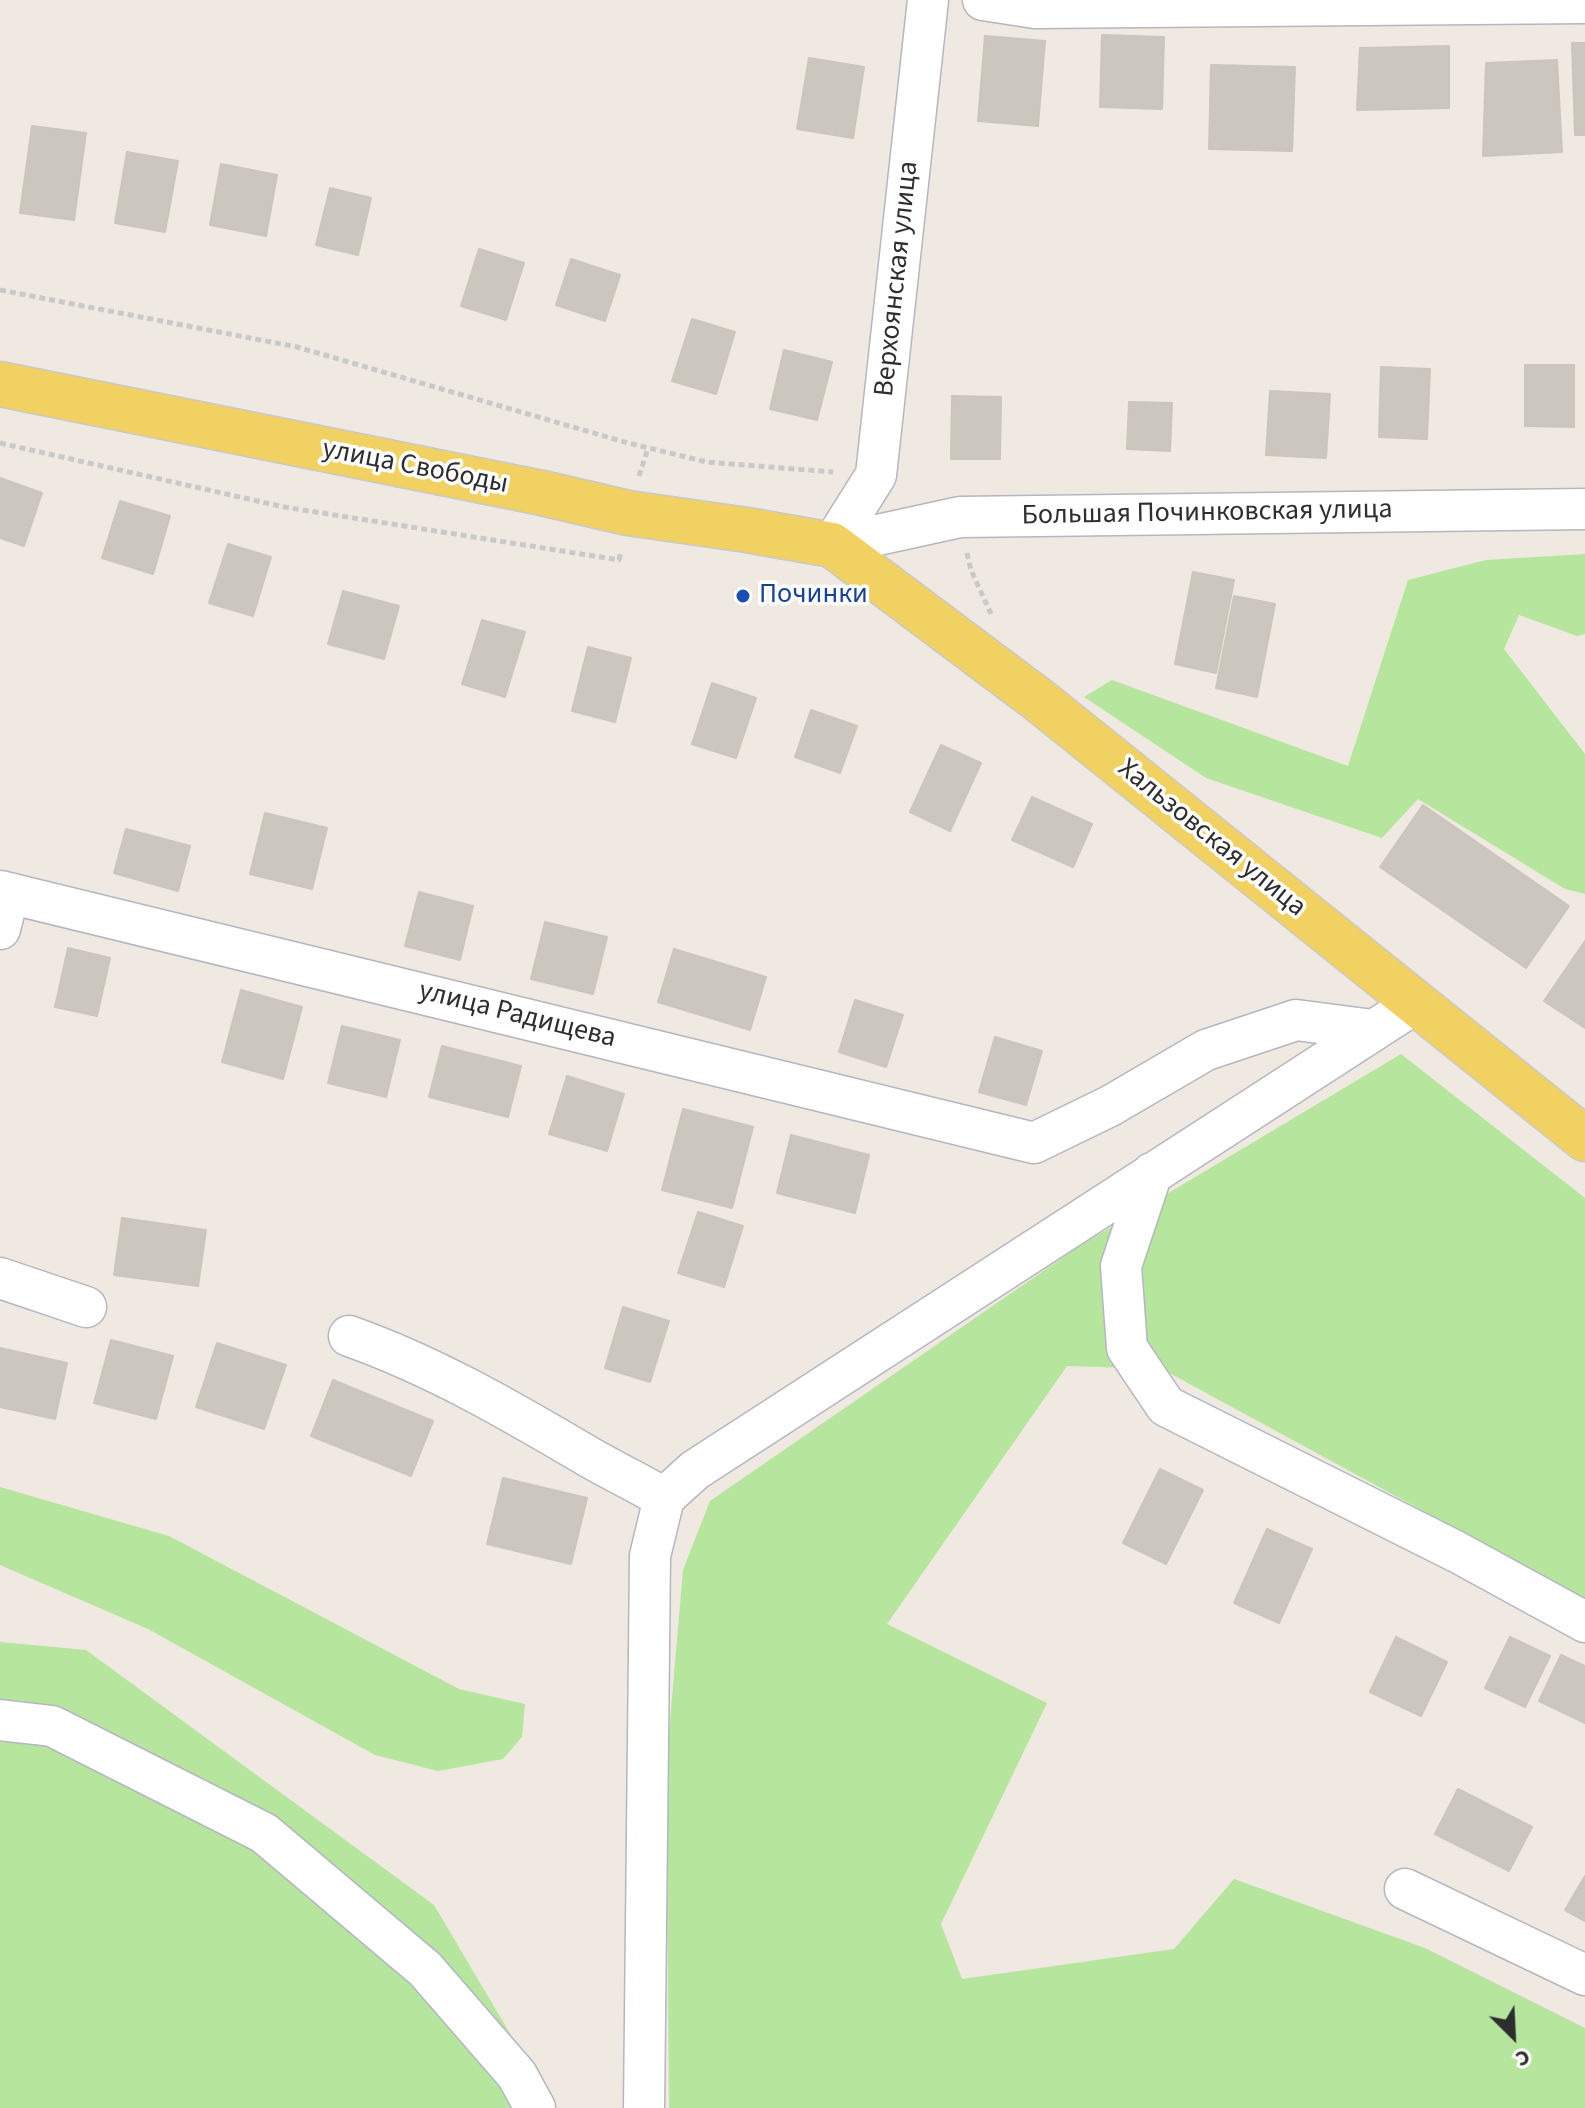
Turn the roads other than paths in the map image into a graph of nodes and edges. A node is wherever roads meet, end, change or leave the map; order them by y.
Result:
1 (928, 0) edge
2 (983, 0) edge
3 (1585, 3) edge
4 (0, 384) edge
5 (1585, 509) edge
6 (832, 545) junction
7 (3, 904) edge
8 (1416, 1003) junction
9 (1373, 1030) junction
10 (1585, 1139) edge
11 (1152, 1173) junction
12 (0, 1278) edge
13 (86, 1307) dead end
14 (349, 1336) dead end
15 (664, 1498) junction
16 (1585, 1622) edge
17 (0, 1720) edge
18 (1405, 1889) dead end
19 (1585, 1975) edge
20 (535, 2108) edge
21 (644, 2108) edge

1 - 6 street, Верхоянская улица
2 - 3 street
4 - 6 main road, улица Свободы
5 - 6 street, Большая Починковская улица
6 - 8 main road, Хальзовская улица
7 - 9 street, улица Радищева
8 - 9 street
8 - 10 main road, Хальзовская улица
9 - 11 street
11 - 15 street
11 - 16 street
12 - 13 street
14 - 15 street
15 - 21 street
17 - 20 street
18 - 19 street

